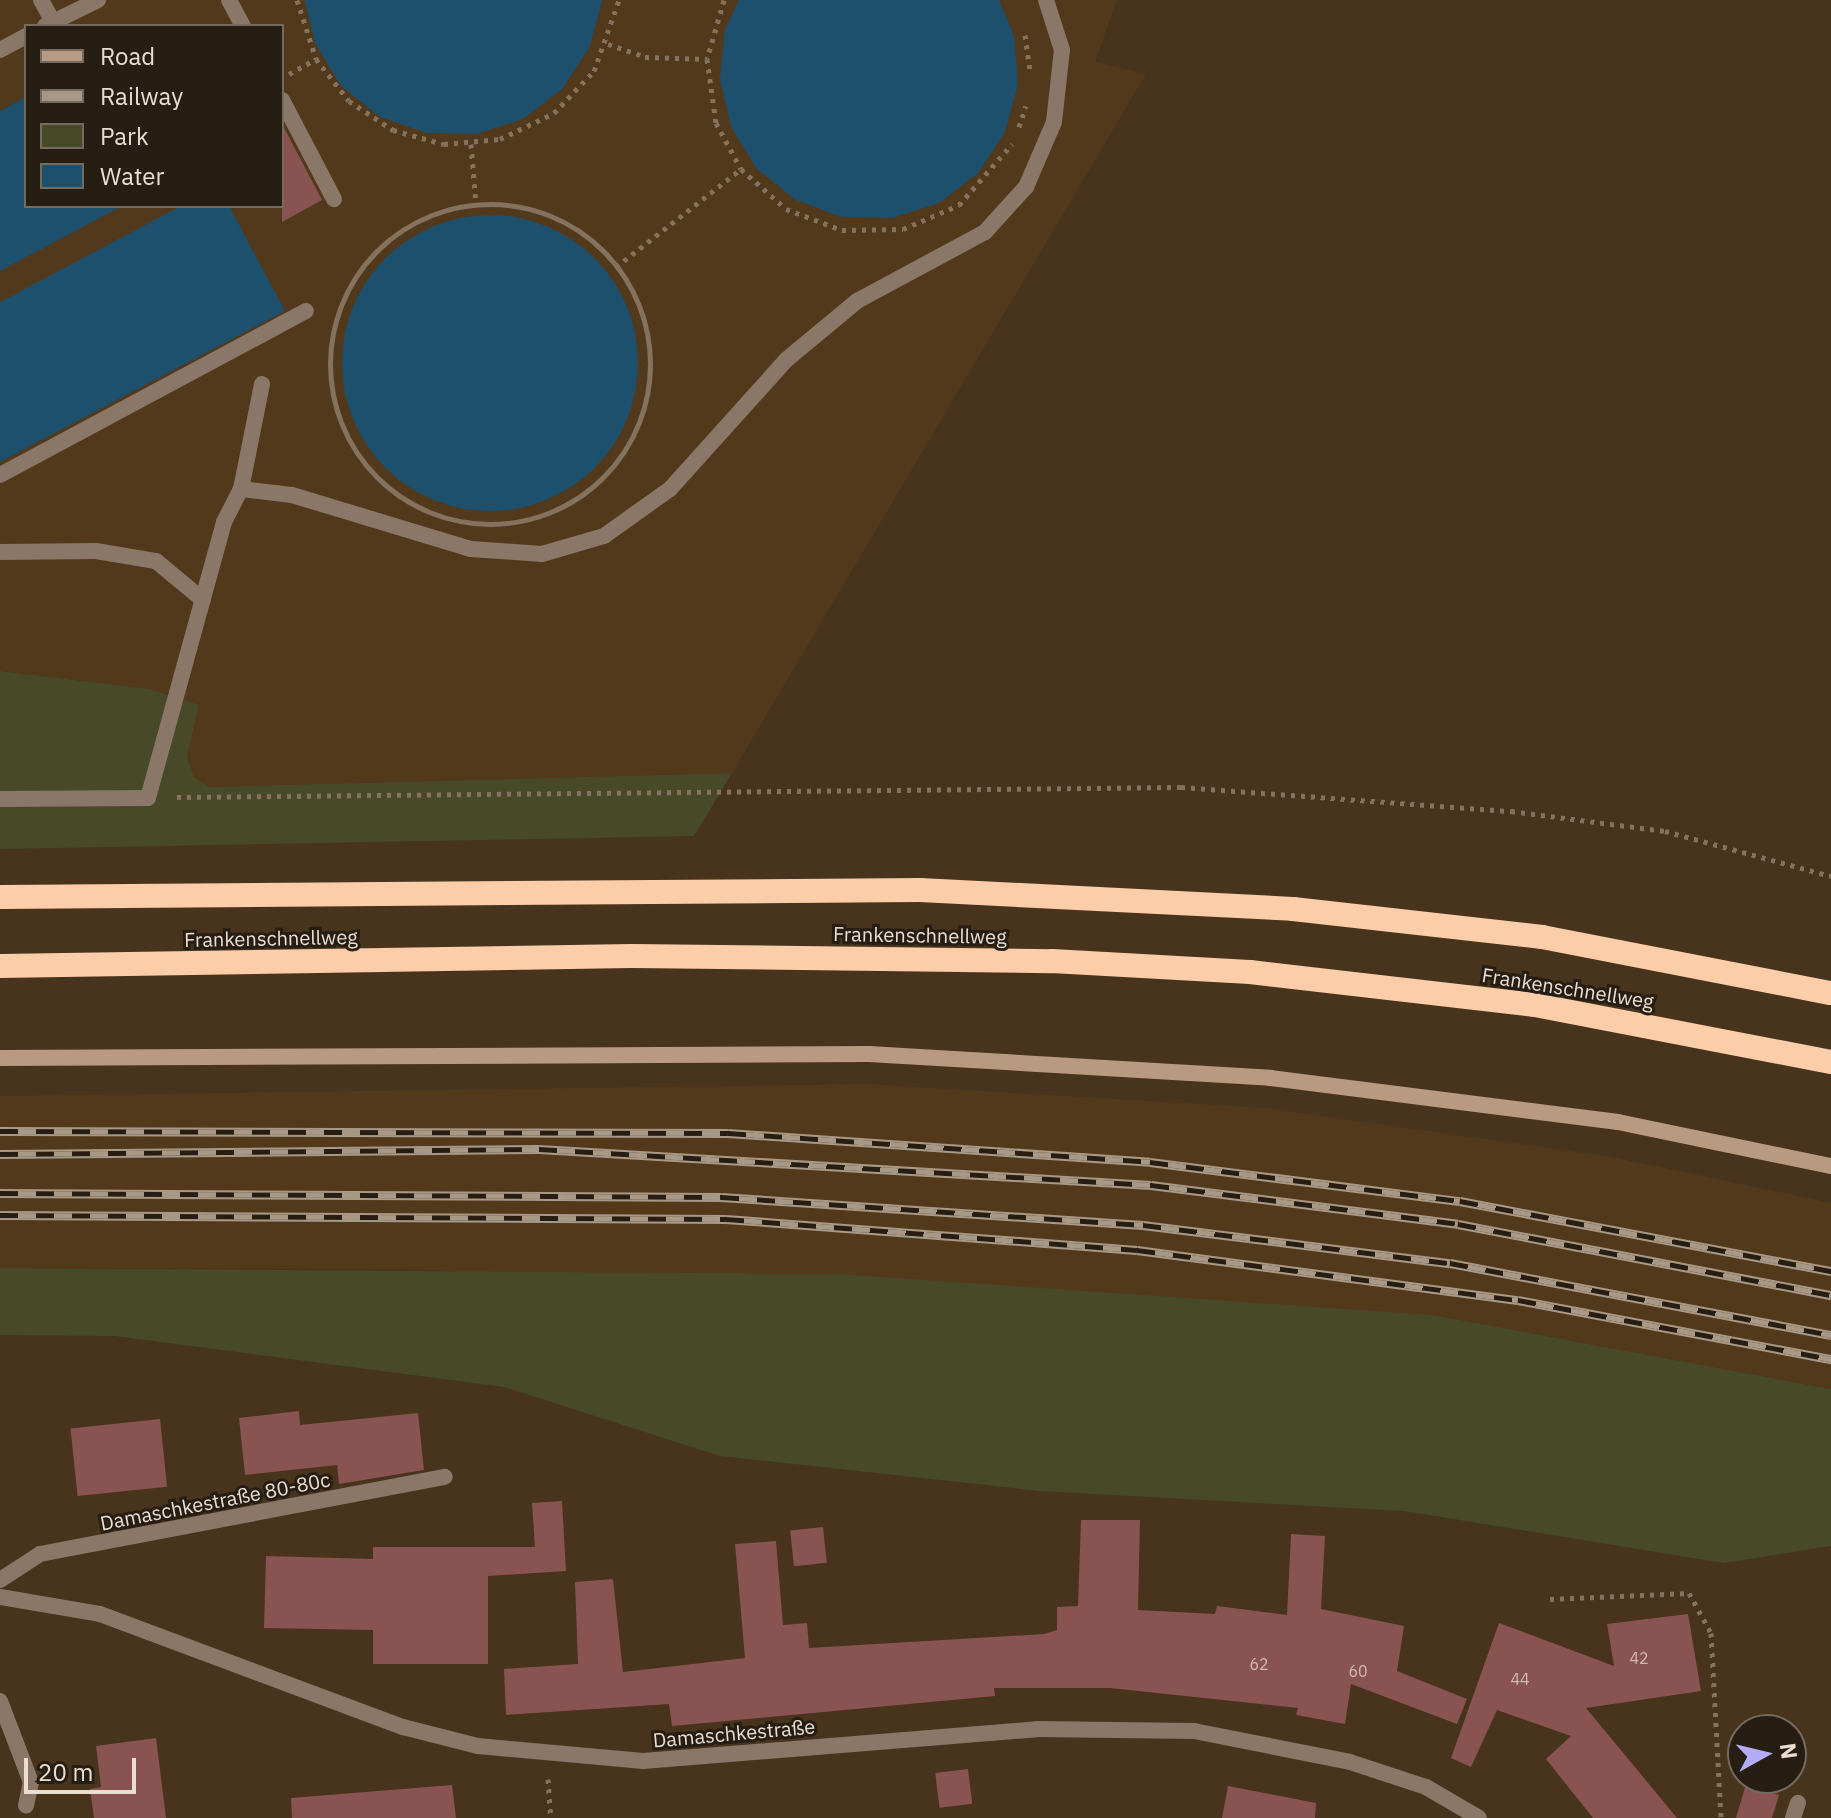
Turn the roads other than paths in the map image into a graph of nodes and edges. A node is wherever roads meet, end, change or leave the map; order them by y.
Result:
1 (41, 0) edge
2 (62, 0) edge
3 (98, 0) edge
4 (229, 0) edge
5 (1046, 0) edge
6 (49, 24) edge
7 (242, 24) edge
8 (24, 37) edge
9 (0, 50) edge
10 (284, 104) edge
11 (334, 199) dead end
12 (306, 311) dead end
13 (262, 384) dead end
14 (0, 475) edge
15 (241, 489) junction
16 (0, 552) edge
17 (203, 600) junction
18 (0, 799) edge
19 (0, 897) edge
20 (0, 966) edge
21 (1831, 993) edge
22 (0, 1058) edge
23 (1831, 1062) edge
24 (1831, 1166) edge
25 (445, 1477) dead end
26 (0, 1580) edge
27 (0, 1597) edge
28 (0, 1701) edge
29 (26, 1805) dead end
30 (1479, 1818) edge

1 - 6 street
2 - 6 street
3 - 6 street
4 - 7 street
5 - 15 street
8 - 9 street
10 - 11 street
12 - 14 street
13 - 15 street
15 - 17 street
16 - 17 street
17 - 18 street
19 - 21 highway
20 - 23 highway, Frankenschnellweg
22 - 24 main road
25 - 26 street, Damaschkestraße 80-80c
27 - 30 street, Damaschkestraße
28 - 29 street

